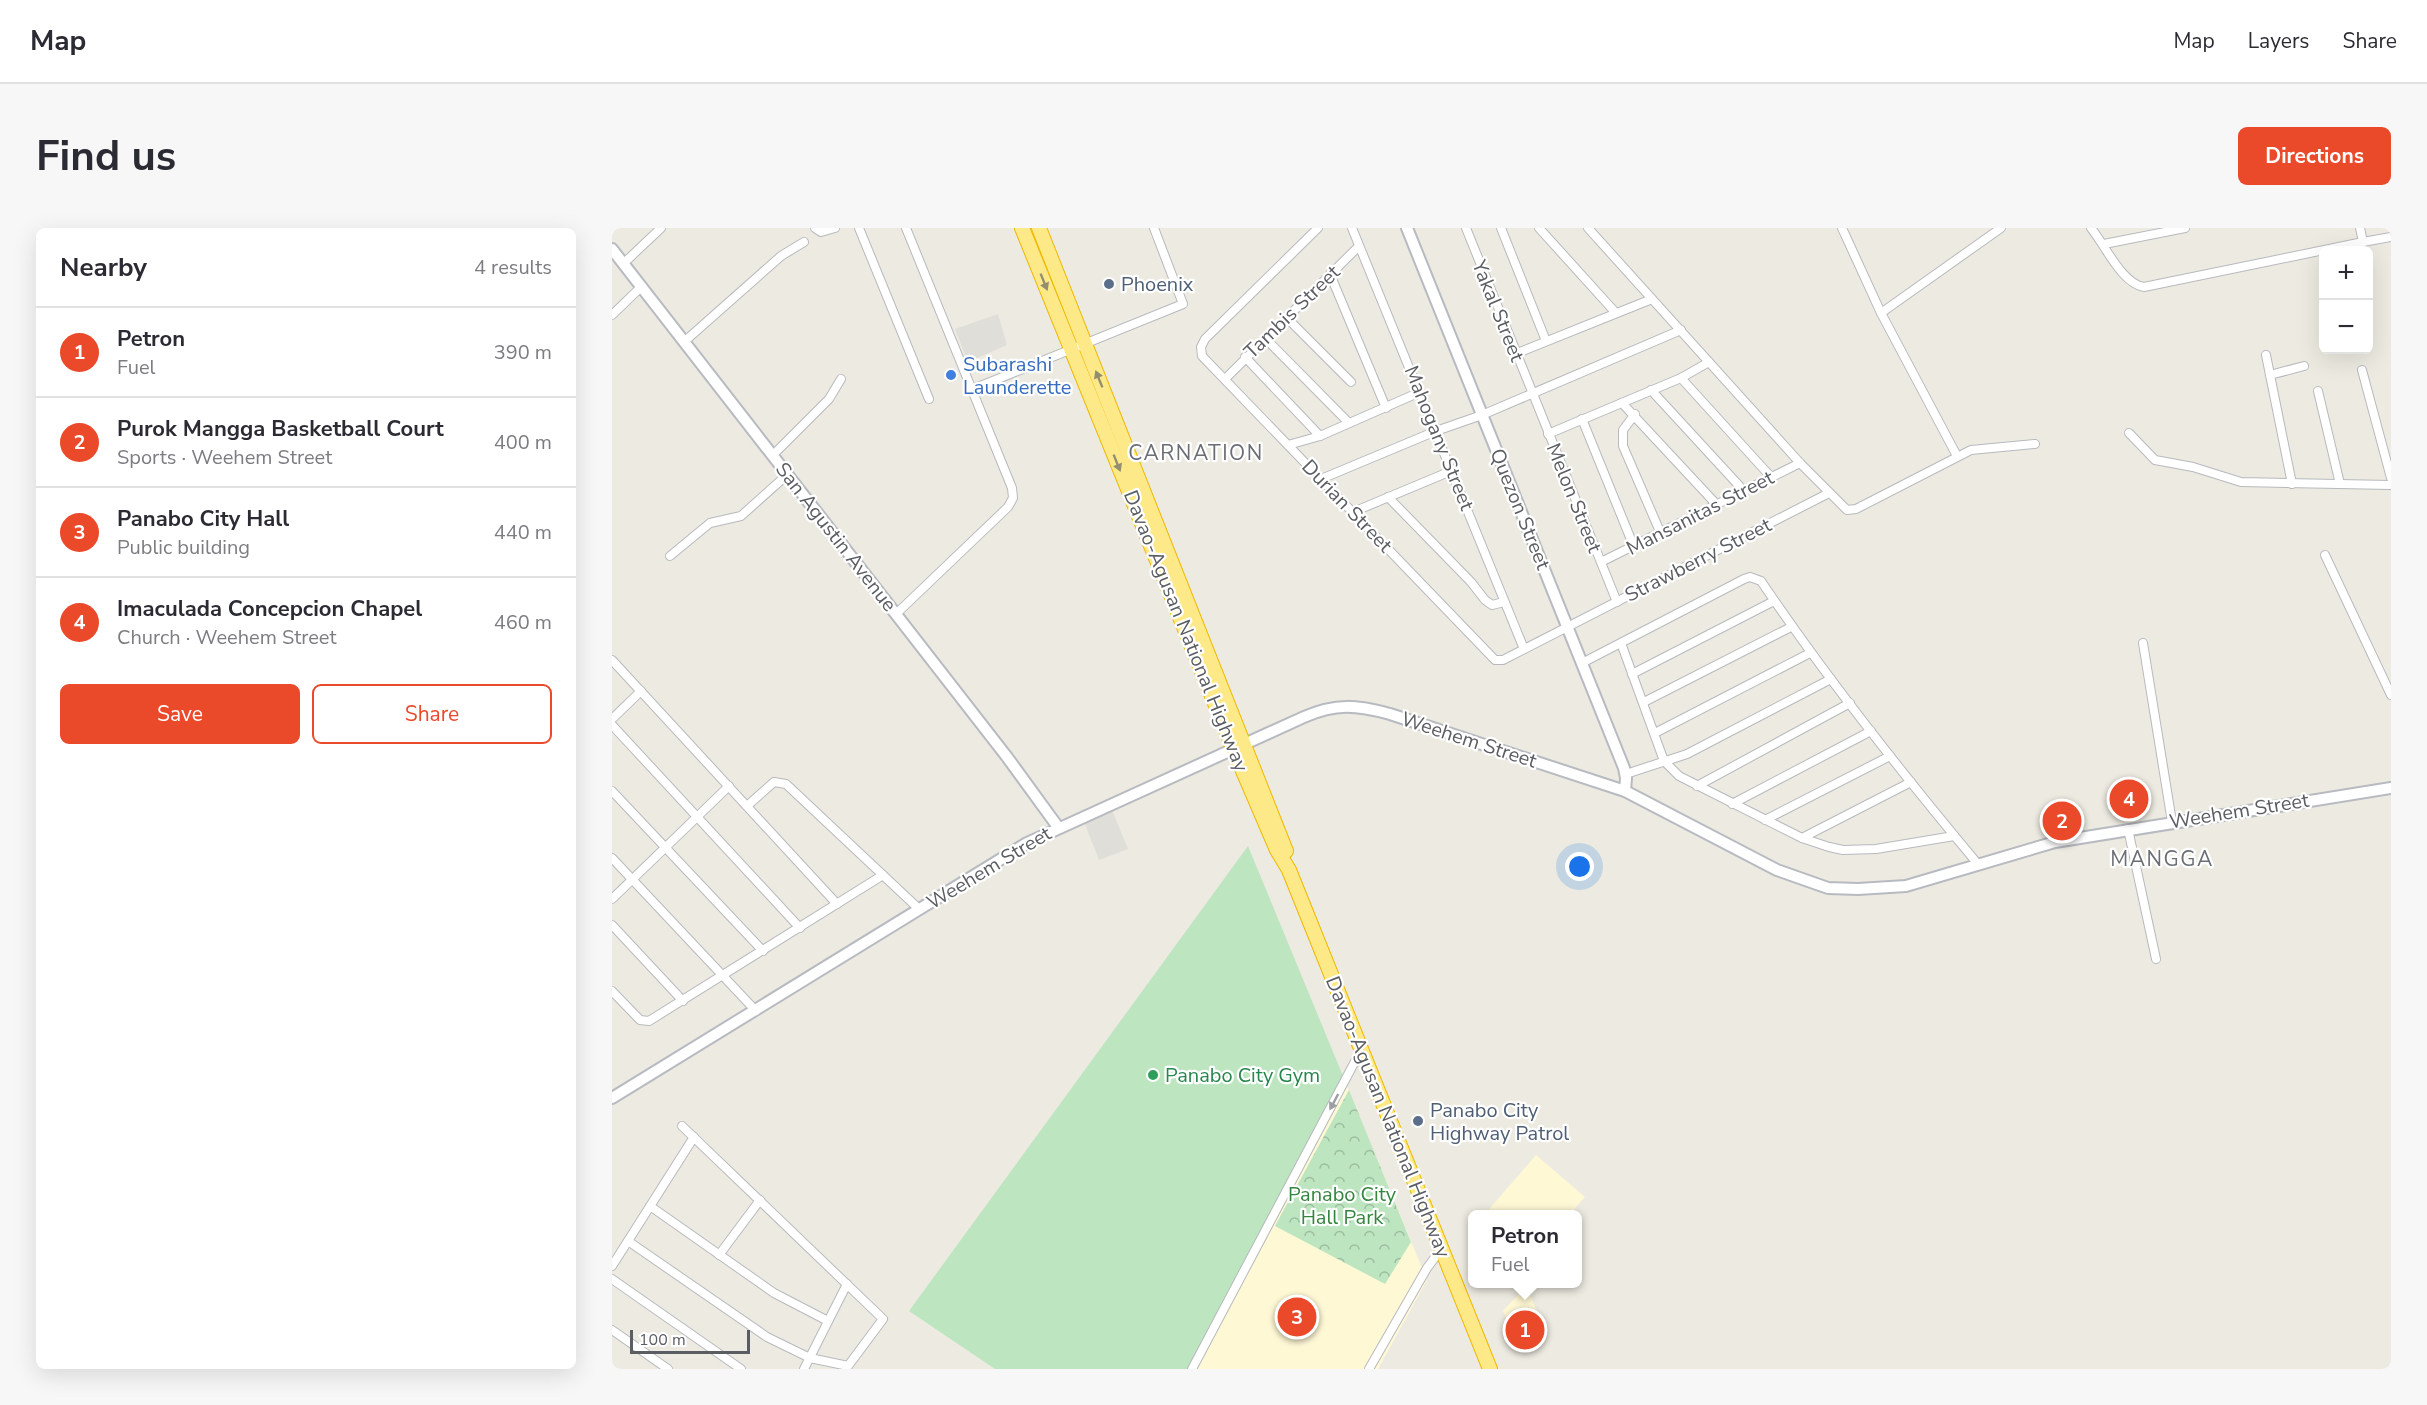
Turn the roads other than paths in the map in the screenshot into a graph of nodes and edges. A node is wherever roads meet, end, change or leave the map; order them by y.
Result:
1 (661, 228) edge
2 (815, 228) edge
3 (835, 228) edge
4 (859, 228) edge
5 (906, 228) edge
6 (1022, 228) edge
7 (1039, 228) edge
8 (1154, 228) edge
9 (1318, 228) edge
10 (1352, 228) edge
11 (1407, 228) edge
12 (1466, 228) edge
13 (1501, 228) edge
14 (1539, 228) edge
15 (1588, 228) edge
16 (1842, 228) edge
17 (2001, 228) edge
18 (2091, 228) edge
19 (2185, 228) edge
20 (2360, 228) edge
21 (2391, 237) edge
22 (804, 242) dead end
23 (2363, 242) junction
24 (2104, 244) junction
25 (1359, 246) junction
26 (616, 256) edge
27 (1330, 274) junction
28 (642, 286) junction
29 (1652, 298) junction
30 (1615, 312) junction
31 (1072, 313) junction
32 (1881, 313) junction
33 (612, 315) edge
34 (1058, 317) junction
35 (1286, 317) junction
36 (1681, 330) junction
37 (1265, 338) junction
38 (685, 341) junction
39 (1546, 341) junction
40 (1084, 343) junction
41 (1070, 349) junction
42 (1515, 354) junction
43 (2266, 355) dead end
44 (1245, 357) junction
45 (1709, 362) junction
46 (2304, 366) dead end
47 (2362, 370) dead end
48 (2270, 375) junction
49 (1680, 378) junction
50 (841, 379) dead end
51 (1225, 379) junction
52 (1351, 382) dead end
53 (973, 389) junction
54 (1651, 390) junction
55 (2318, 391) dead end
56 (1420, 392) junction
57 (1532, 393) junction
58 (929, 399) dead end
59 (1622, 403) junction
60 (1386, 408) junction
61 (1635, 414) junction
62 (1482, 415) junction
63 (1115, 419) junction
64 (1582, 419) junction
65 (1349, 423) junction
66 (1101, 425) junction
67 (1436, 431) junction
68 (2128, 433) dead end
69 (1548, 434) junction
70 (1320, 436) junction
71 (2035, 444) dead end
72 (1288, 445) junction
73 (773, 455) junction
74 (1957, 456) junction
75 (1800, 463) junction
76 (1451, 471) junction
77 (788, 474) junction
78 (1771, 477) junction
79 (2391, 478) edge
80 (1321, 479) junction
81 (2292, 484) junction
82 (2340, 484) junction
83 (2391, 484) edge
84 (1744, 491) junction
85 (1829, 493) junction
86 (1388, 497) junction
87 (1717, 505) junction
88 (1353, 512) junction
89 (1661, 534) junction
90 (1634, 547) junction
91 (2325, 555) dead end
92 (670, 556) dead end
93 (1601, 562) junction
94 (1774, 601) junction
95 (1504, 602) junction
96 (1617, 602) junction
97 (896, 614) junction
98 (1567, 627) junction
99 (1791, 627) junction
100 (1621, 643) junction
101 (2143, 643) dead end
102 (1524, 649) junction
103 (1810, 653) junction
104 (1492, 658) joint
105 (612, 660) edge
106 (1581, 663) junction
107 (1632, 674) junction
108 (1831, 679) junction
109 (641, 691) junction
110 (2391, 694) edge
111 (1644, 702) junction
112 (1850, 703) junction
113 (612, 719) edge
114 (612, 725) edge
115 (1871, 731) junction
116 (1655, 733) junction
117 (1240, 748) junction
118 (1890, 756) junction
119 (1664, 761) junction
120 (1626, 774) junction
121 (1911, 782) junction
122 (729, 786) junction
123 (1697, 786) junction
124 (2391, 788) edge
125 (612, 791) edge
126 (1625, 791) junction
127 (1732, 804) junction
128 (747, 806) junction
129 (697, 817) junction
130 (1765, 820) junction
131 (2172, 822) junction
132 (1058, 827) junction
133 (2128, 829) junction
134 (1954, 836) junction
135 (1802, 838) junction
136 (665, 848) junction
137 (612, 858) edge
138 (1977, 863) junction
139 (883, 875) junction
140 (632, 879) junction
141 (612, 899) edge
142 (837, 904) junction
143 (919, 909) junction
144 (612, 925) edge
145 (800, 928) junction
146 (763, 951) junction
147 (2156, 959) dead end
148 (723, 976) junction
149 (612, 991) edge
150 (683, 1000) junction
151 (756, 1011) junction
152 (1361, 1050) junction
153 (612, 1098) edge
154 (682, 1126) dead end
155 (694, 1137) junction
156 (760, 1200) junction
157 (650, 1206) junction
158 (628, 1241) junction
159 (1442, 1248) junction
160 (719, 1255) junction
161 (612, 1266) edge
162 (612, 1279) edge
163 (846, 1284) junction
164 (828, 1321) junction
165 (612, 1329) edge
166 (810, 1358) junction
167 (668, 1369) edge
168 (741, 1369) edge
169 (804, 1369) edge
170 (1192, 1369) edge
171 (1369, 1369) edge
172 (1490, 1369) edge

1 - 26 street
2 - 3 street
4 - 58 street
5 - 53 street
6 -> 34 highway, Davao-Agusan National Highway
7 - 31 highway, Davao-Agusan National Highway
8 - 40 street
9 - 51 street, Durian Street
10 - 25 street, Mahogany Street
11 - 62 street, Quezon Street
12 - 42 street, Yakal Street
13 - 39 street
14 - 30 street
15 - 29 street
16 - 32 street
17 - 32 street
18 - 24 street
19 - 24 street
20 - 23 street
21 - 23 street
22 - 38 street
23 - 24 street
25 - 27 street, Tambis Street
25 - 56 street, Mahogany Street
26 - 28 street, San Agustin Avenue
27 - 35 street, Tambis Street
27 - 60 street
28 - 33 street
28 - 38 street, San Agustin Avenue
29 - 30 street
29 - 36 street
30 - 39 street
31 - 34 highway
31 - 40 highway, Davao-Agusan National Highway
32 - 74 street
34 - 41 highway, Davao-Agusan National Highway
35 - 37 street, Tambis Street
35 - 52 street
36 - 45 street
36 - 57 street
37 - 44 street, Tambis Street
37 - 65 street
38 - 73 street, San Agustin Avenue
39 - 42 street
40 - 41 street
63 -> 40 highway, Davao-Agusan National Highway
41 - 53 street
41 - 66 highway, Davao-Agusan National Highway
42 - 57 street, Yakal Street
43 - 48 street
44 - 51 street, Tambis Street
44 - 70 street
45 - 49 street
45 - 75 street
46 - 48 street
47 - 79 street
48 - 81 street
49 - 54 street
49 - 78 street
50 - 73 street
51 - 72 street, Durian Street
53 - 97 street
54 - 59 street
54 - 84 street
55 - 82 street
56 - 60 street
56 - 67 street, Mahogany Street
57 - 62 street
57 - 69 street, Melon Street
59 - 61 street
59 - 64 street
60 - 65 street
61 - 87 street
61 - 89 street
62 - 67 street
62 - 98 street, Quezon Street
63 - 66 highway
63 - 117 highway, Davao-Agusan National Highway
64 - 69 street
64 - 90 street
65 - 70 street
66 -> 117 highway, Davao-Agusan National Highway
67 - 76 street, Mahogany Street
67 - 80 street
68 - 81 street
69 - 93 street, Melon Street
70 - 72 street
71 - 74 street
72 - 80 street, Durian Street
73 - 77 street, San Agustin Avenue
74 - 85 street
75 - 78 street, Mansanitas Street
75 - 85 street
76 - 86 street
76 - 95 street, Mahogany Street
77 - 92 street
77 - 97 street, San Agustin Avenue
78 - 84 street, Mansanitas Street
80 - 88 street, Durian Street
81 - 82 street
82 - 83 street
84 - 87 street, Mansanitas Street
85 - 96 street, Strawberry Street
86 - 88 street
86 - 95 street
87 - 89 street, Mansanitas Street
88 - 104 street, Durian Street
89 - 90 street, Mansanitas Street
90 - 93 street, Mansanitas Street
91 - 110 street
93 - 96 street, Melon Street
94 - 99 street
94 - 100 street
94 - 107 street
95 - 102 street, Mahogany Street
96 - 98 street, Strawberry Street
97 - 132 street, San Agustin Avenue
98 - 102 street, Strawberry Street
98 - 106 street, Quezon Street
99 - 103 street
99 - 111 street
100 - 106 street
100 - 107 street
101 - 131 street
102 - 104 street, Strawberry Street
103 - 108 street
103 - 116 street
105 - 109 street
106 - 120 street, Quezon Street
107 - 111 street
108 - 112 street
108 - 119 street
109 - 113 street
109 - 122 street
111 - 116 street
112 - 115 street
112 - 123 street
114 - 129 street
115 - 118 street
115 - 127 street
116 - 119 street
117 - 126 street, Weehem Street
117 - 132 street, Weehem Street
117 - 152 highway, Davao-Agusan National Highway
118 - 121 street
118 - 130 street
119 - 120 street
119 - 123 street
120 - 126 street, Quezon Street
121 - 134 street
121 - 135 street
122 - 128 street
122 - 129 street
123 - 127 street
124 - 131 street, Weehem Street
125 - 136 street
126 - 138 street, Weehem Street
127 - 130 street
128 - 139 street
128 - 142 street
129 - 136 street
129 - 145 street
130 - 135 street
131 - 133 street, Weehem Street
132 - 143 street, Weehem Street
133 - 138 street, Weehem Street
133 - 147 street
134 - 135 street
134 - 138 street
136 - 140 street
136 - 146 street
137 - 140 street
139 - 142 street
139 - 143 street
140 - 141 street
140 - 148 street
142 - 145 street
143 - 151 street, Weehem Street
144 - 150 street
145 - 146 street
146 - 148 street
148 - 150 street
148 - 151 street
149 - 150 street
151 - 153 street, Weehem Street
152 - 159 highway, Davao-Agusan National Highway
152 -> 170 street
154 - 155 street
155 - 156 street
155 - 157 street
156 - 160 street
156 - 163 street
157 - 158 street
157 - 160 street
158 - 161 street
158 - 166 street
159 - 171 street
159 - 172 highway, Davao-Agusan National Highway
160 - 164 street
162 - 168 street
163 - 164 street
163 - 166 street
164 - 166 street
165 - 167 street
166 - 169 street

